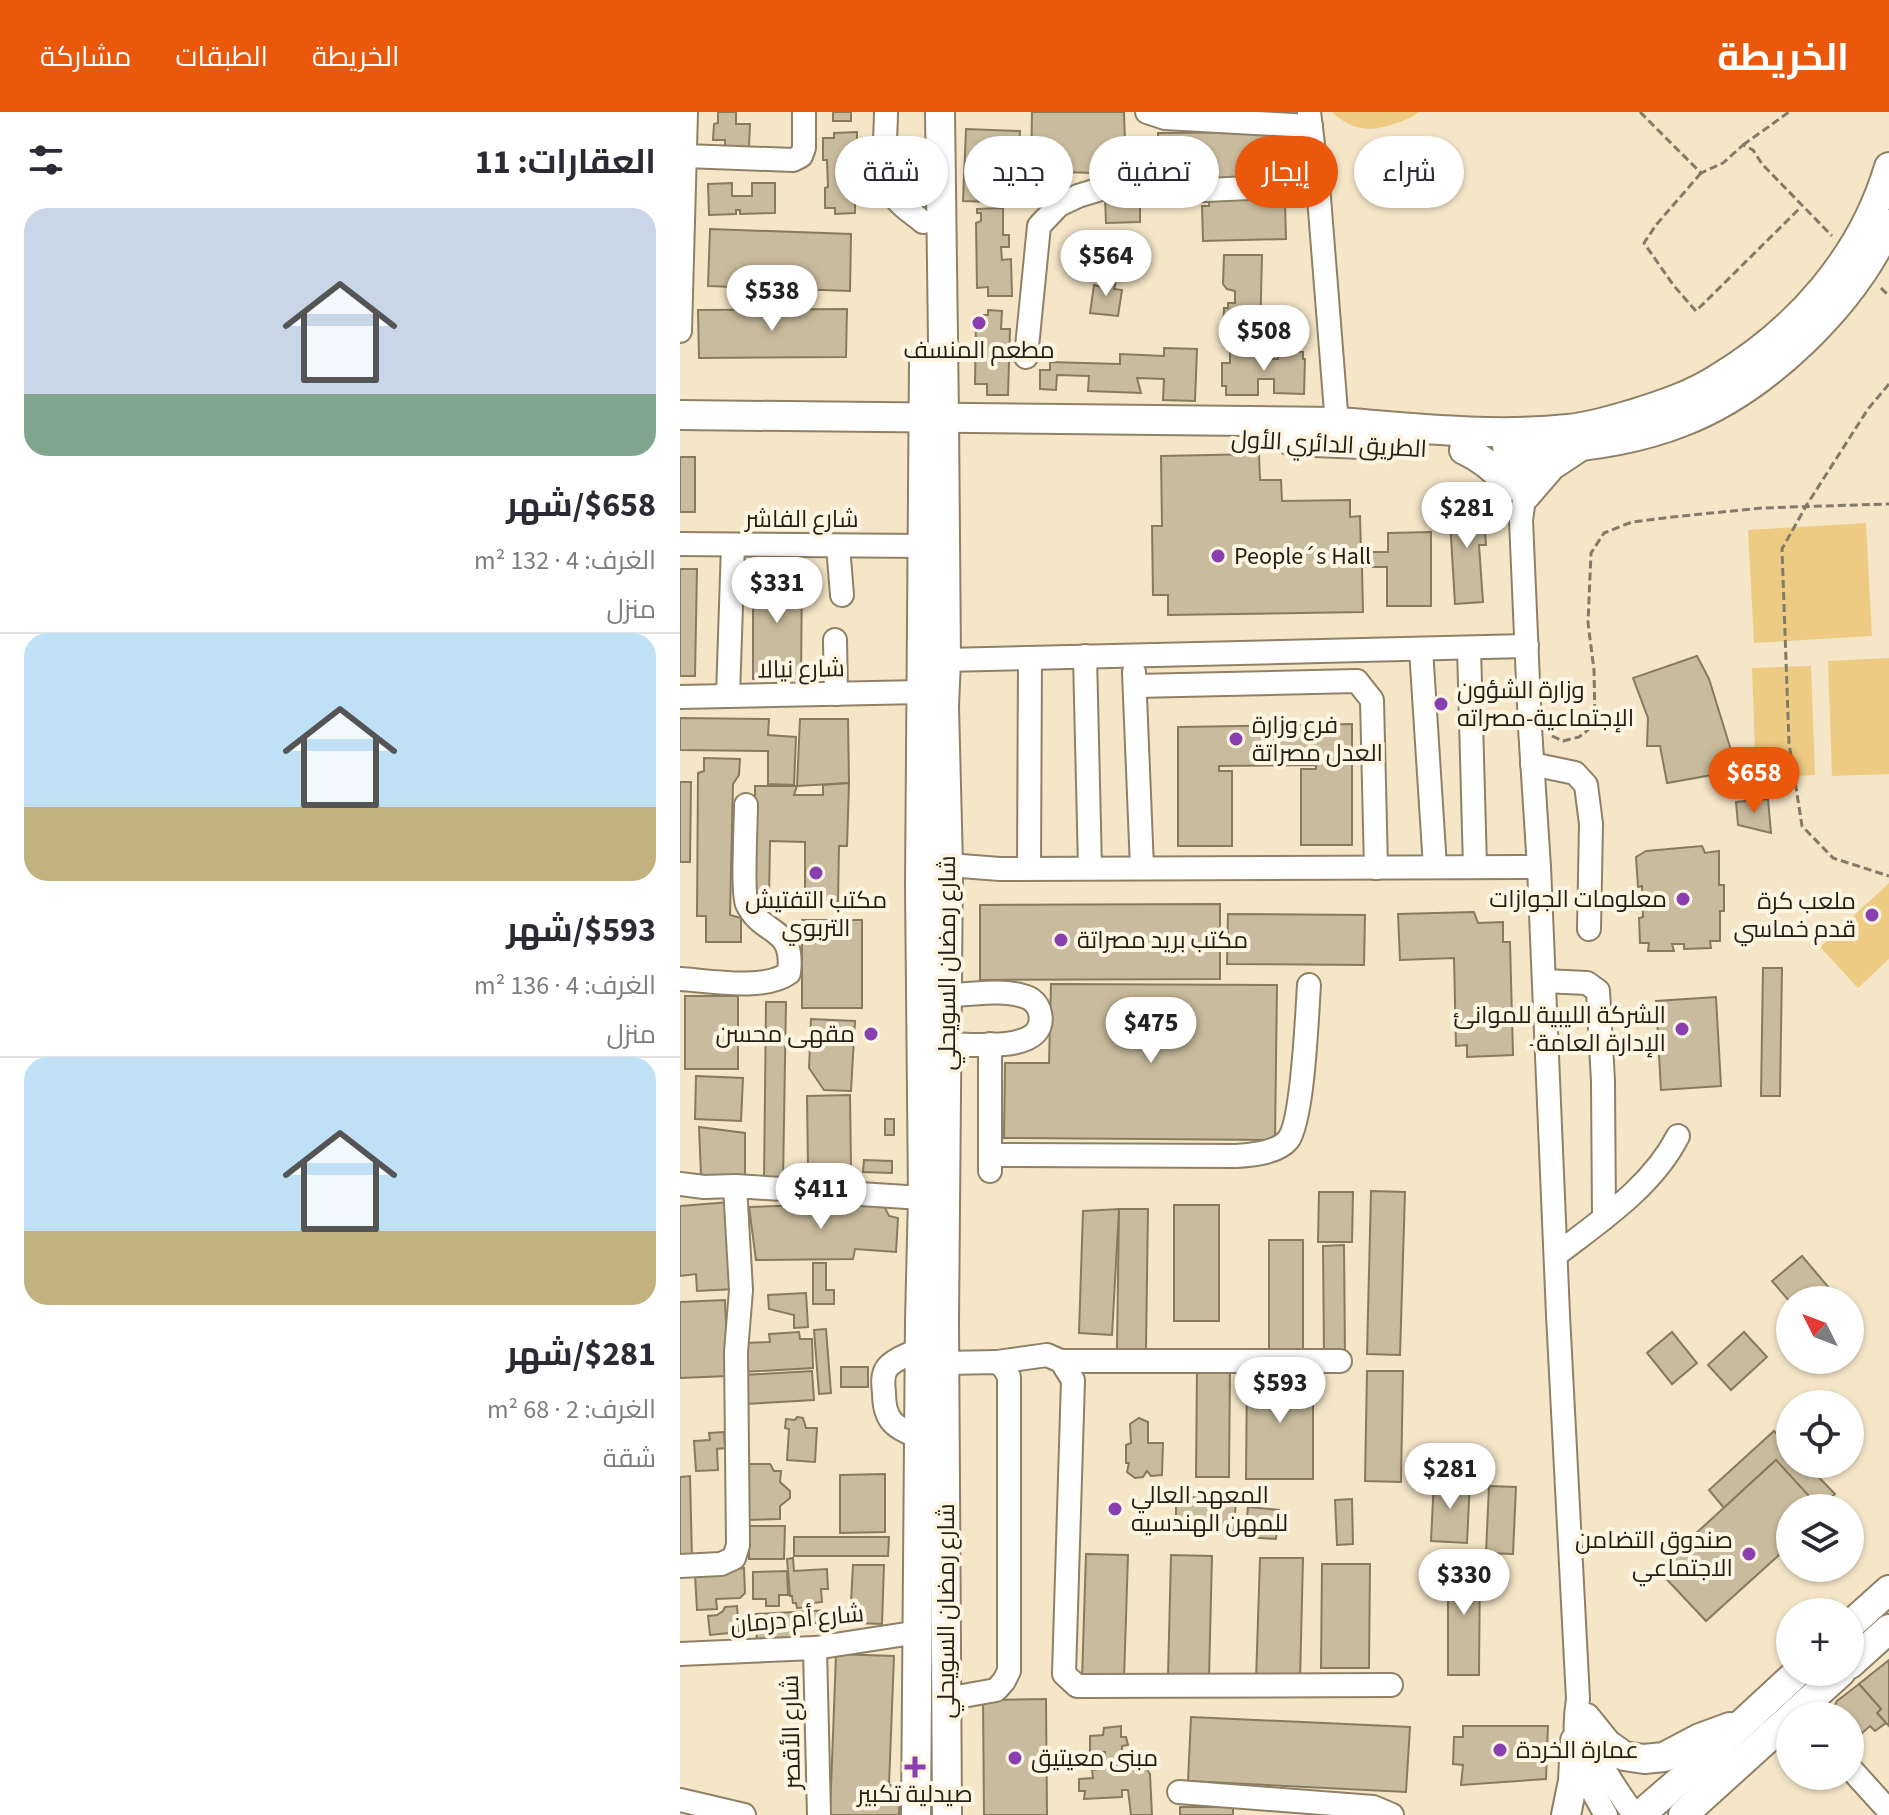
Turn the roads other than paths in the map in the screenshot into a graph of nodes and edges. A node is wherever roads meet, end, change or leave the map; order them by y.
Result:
1 (686, 112) edge
2 (804, 112) edge
3 (886, 112) edge
4 (922, 112) edge
5 (940, 112) edge
6 (1147, 112) edge
7 (1310, 119) edge
8 (685, 156) junction
9 (1889, 167) edge
10 (1235, 189) edge
11 (1320, 208) edge
12 (923, 222) junction
13 (1889, 224) edge
14 (1857, 262) junction
15 (680, 331) edge
16 (1026, 357) dead end
17 (680, 415) edge
18 (934, 425) junction
19 (680, 429) edge
20 (1338, 432) junction
21 (1514, 441) junction
22 (1580, 447) junction
23 (1464, 450) junction
24 (1519, 500) junction
25 (680, 544) edge
26 (733, 545) junction
27 (838, 546) junction
28 (923, 546) junction
29 (842, 595) dead end
30 (835, 640) dead end
31 (1527, 646) junction
32 (1469, 648) junction
33 (1421, 649) junction
34 (1133, 655) junction
35 (1085, 656) junction
36 (1030, 658) junction
37 (946, 660) junction
38 (1135, 686) junction
39 (922, 692) junction
40 (836, 694) junction
41 (728, 696) junction
42 (680, 697) edge
43 (1532, 764) junction
44 (746, 805) dead end
45 (948, 865) junction
46 (1435, 867) junction
47 (1475, 867) junction
48 (1539, 867) junction
49 (1029, 868) junction
50 (1090, 868) junction
51 (1142, 868) junction
52 (1376, 868) junction
53 (1589, 929) dead end
54 (680, 979) edge
55 (1544, 981) junction
56 (1309, 985) dead end
57 (948, 995) junction
58 (947, 1044) junction
59 (990, 1044) junction
60 (1678, 1136) dead end
61 (680, 1184) edge
62 (735, 1186) junction
63 (934, 1199) junction
64 (1604, 1218) junction
65 (1556, 1255) junction
66 (1061, 1361) junction
67 (1340, 1361) dead end
68 (997, 1362) junction
69 (945, 1363) junction
70 (680, 1566) edge
71 (1889, 1590) edge
72 (1864, 1612) edge
73 (1889, 1629) edge
74 (919, 1632) junction
75 (815, 1648) junction
76 (1864, 1651) edge
77 (680, 1654) edge
78 (1391, 1685) dead end
79 (1782, 1686) edge
80 (1826, 1686) edge
81 (946, 1699) junction
82 (1810, 1702) edge
83 (1580, 1719) junction
84 (1742, 1723) junction
85 (1776, 1733) edge
86 (1864, 1783) edge
87 (1179, 1792) dead end
88 (680, 1800) edge
89 (1261, 1807) edge
90 (1889, 1811) edge
91 (744, 1815) edge
92 (819, 1815) edge
93 (916, 1815) edge
94 (947, 1815) edge
95 (1392, 1815) edge
96 (1566, 1815) edge
97 (1606, 1815) edge
98 (1634, 1815) edge
99 (1640, 1815) edge
100 (1683, 1815) edge

1 - 8 street
2 - 8 street
3 - 12 street
4 - 12 main road, شارع رمضان السويحلي
5 - 18 main road, شارع رمضان السويحلي
6 - 7 street
8 - 15 street
9 - 14 main road, الطريق الدائري الأول
10 - 16 street
11 - 20 street
12 - 18 main road, شارع رمضان السويحلي
13 - 14 main road, الطريق الدائري الأول
14 - 21 main road, الطريق الدائري الأول
14 - 22 main road, الطريق الدائري الأول
17 - 18 main road, الطريق الدائري الأول
18 - 19 main road, الطريق الدائري الأول
18 - 20 main road, الطريق الدائري الأول
18 - 28 main road, شارع رمضان السويحلي
18 - 37 main road, شارع رمضان السويحلي
20 - 21 main road, الطريق الدائري الأول
20 - 23 main road, الطريق الدائري الأول
21 - 22 main road, الطريق الدائري الأول
21 - 23 main road, الطريق الدائري الأول
21 - 24 street
22 - 24 main road
23 - 24 main road
24 - 31 street
25 - 26 street, شارع الفاشر
26 - 27 street, شارع الفاشر
26 - 41 street
27 - 28 street, شارع الفاشر
27 - 29 street
28 - 39 main road, شارع رمضان السويحلي
30 - 40 street
31 - 32 street
31 - 43 street
32 - 33 street
32 - 47 street
33 - 34 street
33 - 46 street
34 - 35 street
34 - 38 street
35 - 36 street
35 - 50 street
36 - 37 street
36 - 49 street
37 - 45 main road, شارع رمضان السويحلي
38 - 51 street
38 - 52 street
39 - 40 street, شارع نيالا
39 - 63 main road, شارع رمضان السويحلي
40 - 41 street, شارع نيالا
41 - 42 street, شارع نيالا
43 - 48 street
43 - 53 street
44 - 54 street
45 - 49 street
45 - 57 main road, شارع رمضان السويحلي
46 - 47 street
46 - 52 street
47 - 48 street
48 - 55 street
49 - 50 street
50 - 51 street
51 - 52 street
55 - 64 street
55 - 65 street
56 - 59 street
57 - 58 main road, شارع رمضان السويحلي
57 - 59 street
58 - 59 street
58 - 63 main road, شارع رمضان السويحلي
60 - 64 street
61 - 62 street
62 - 63 street
62 - 70 street
63 - 69 main road, شارع رمضان السويحلي
63 - 74 main road, شارع رمضان السويحلي
64 - 65 street
65 - 83 street
66 - 67 street
66 - 68 street
66 - 78 street
68 - 69 street
68 - 81 street
69 - 81 main road, شارع رمضان السويحلي
71 - 72 main road
73 - 76 main road
74 - 75 street, شارع أم درمان
74 - 93 main road, شارع رمضان السويحلي
75 - 77 street, شارع أم درمان
75 - 92 street, شارع الأقصر
79 - 84 main road
80 - 82 main road
81 - 94 main road, شارع رمضان السويحلي
83 - 84 main road
83 - 96 main road
83 - 97 street
83 - 98 street
84 - 99 main road
85 - 100 main road
86 - 90 street
87 - 89 street
88 - 91 street
89 - 95 street

